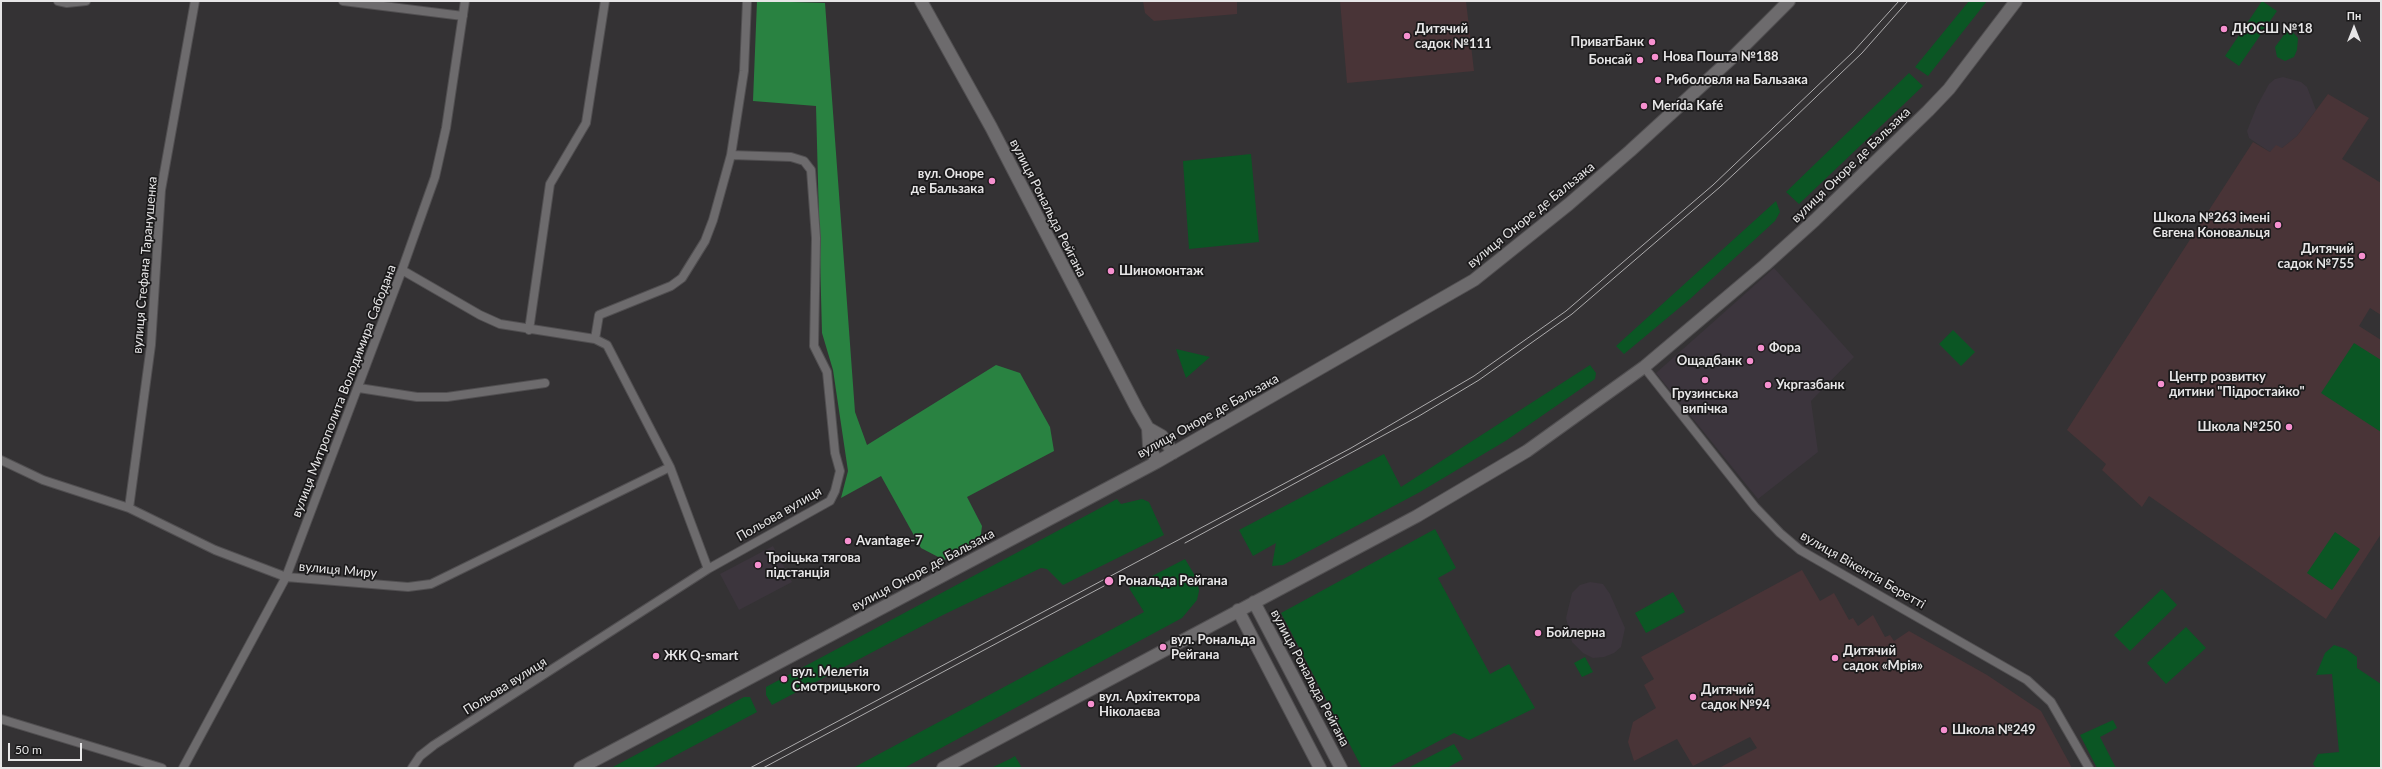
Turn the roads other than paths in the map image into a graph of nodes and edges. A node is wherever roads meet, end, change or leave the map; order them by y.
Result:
1 (58, 1) edge
2 (86, 1) edge
3 (195, 1) edge
4 (343, 1) edge
5 (465, 1) edge
6 (604, 1) edge
7 (747, 1) edge
8 (921, 1) edge
9 (1789, 1) edge
10 (2016, 1) edge
11 (463, 16) junction
12 (731, 154) junction
13 (402, 270) junction
14 (529, 330) junction
15 (595, 339) junction
16 (1644, 367) junction
17 (545, 383) dead end
18 (359, 388) junction
19 (1148, 428) junction
20 (1173, 453) junction
21 (1, 460) edge
22 (1157, 462) junction
23 (670, 467) junction
24 (129, 508) junction
25 (708, 569) junction
26 (286, 577) junction
27 (1254, 602) junction
28 (1238, 610) junction
29 (1, 719) edge
30 (162, 768) edge
31 (183, 768) edge
32 (412, 768) edge
33 (580, 768) edge
34 (943, 768) edge
35 (1320, 768) edge
36 (1341, 768) edge
37 (2089, 768) edge

1 - 2 street
3 - 24 street, вулиця Стефана Таранушенка
4 - 11 street
5 - 11 street, вулиця Митрополита Володимира Сабодана
6 - 14 street
7 - 12 street
8 - 19 street, вулиця Рональда Рейгана
9 - 20 street, вулиця Оноре де Бальзака
10 - 16 street, вулиця Оноре де Бальзака
11 - 13 street, вулиця Митрополита Володимира Сабодана
12 - 15 street
12 - 25 street, Польова вулиця
13 - 14 street
13 - 18 street, вулиця Митрополита Володимира Сабодана
14 - 15 street
15 - 23 street
16 - 27 street, вулиця Оноре де Бальзака
16 - 37 street, вулиця Вікентія Беретті
17 - 18 street
18 - 26 street, вулиця Митрополита Володимира Сабодана
19 - 20 street, вулиця Рональда Рейгана
19 - 22 street, вулиця Рональда Рейгана
20 - 22 street, вулиця Оноре де Бальзака
21 - 24 street, вулиця Миру
22 - 33 street, вулиця Оноре де Бальзака
23 - 25 street
23 - 26 street, вулиця Миру
24 - 26 street, вулиця Миру
25 - 32 street, Польова вулиця
26 - 31 street, вулиця Митрополита Володимира Сабодана
27 - 28 street, вулиця Оноре де Бальзака
27 - 36 street, вулиця Рональда Рейгана
28 - 34 street, вулиця Оноре де Бальзака
28 - 35 street
29 - 30 street

